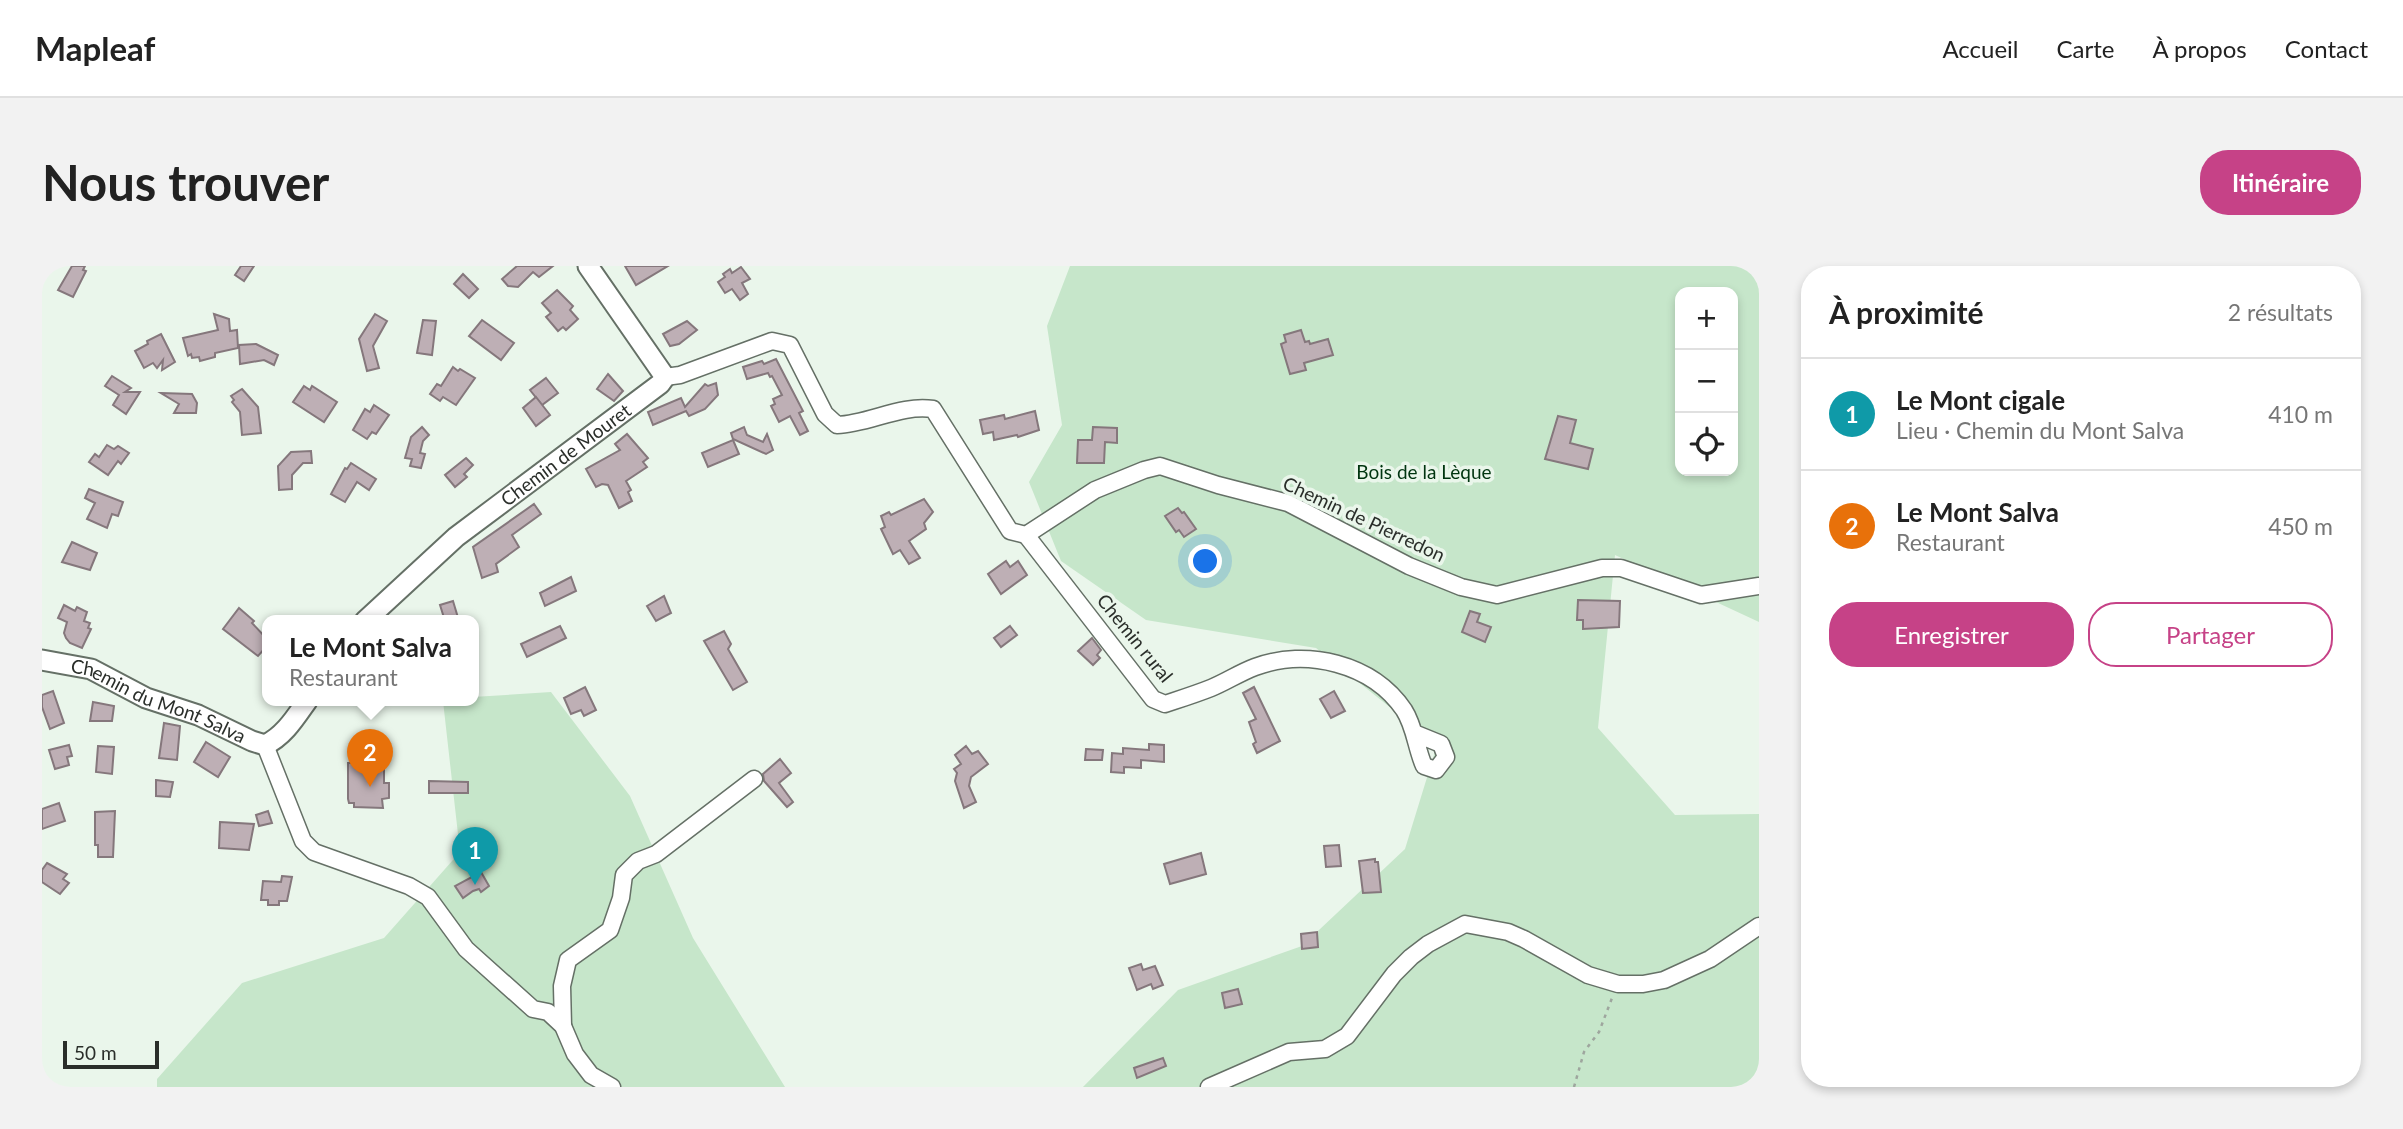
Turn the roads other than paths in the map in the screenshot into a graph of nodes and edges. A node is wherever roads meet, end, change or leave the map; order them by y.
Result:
1 (588, 266) edge
2 (665, 377) junction
3 (1026, 535) junction
4 (1759, 586) edge
5 (372, 615) edge
6 (42, 660) edge
7 (303, 706) edge
8 (1413, 733) dead end
9 (265, 745) junction
10 (754, 779) dead end
11 (1759, 926) edge
12 (563, 1026) junction
13 (612, 1087) edge
14 (1209, 1087) edge

1 - 2 street
2 - 3 street
2 - 5 street, Chemin de Mouret
3 - 4 street, Chemin de Pierredon
3 - 8 street, Chemin rural
6 - 9 street, Chemin du Mont Salva
7 - 9 street
9 - 12 street, Chemin du Mont Salva
10 - 12 street
11 - 14 street
12 - 13 street

